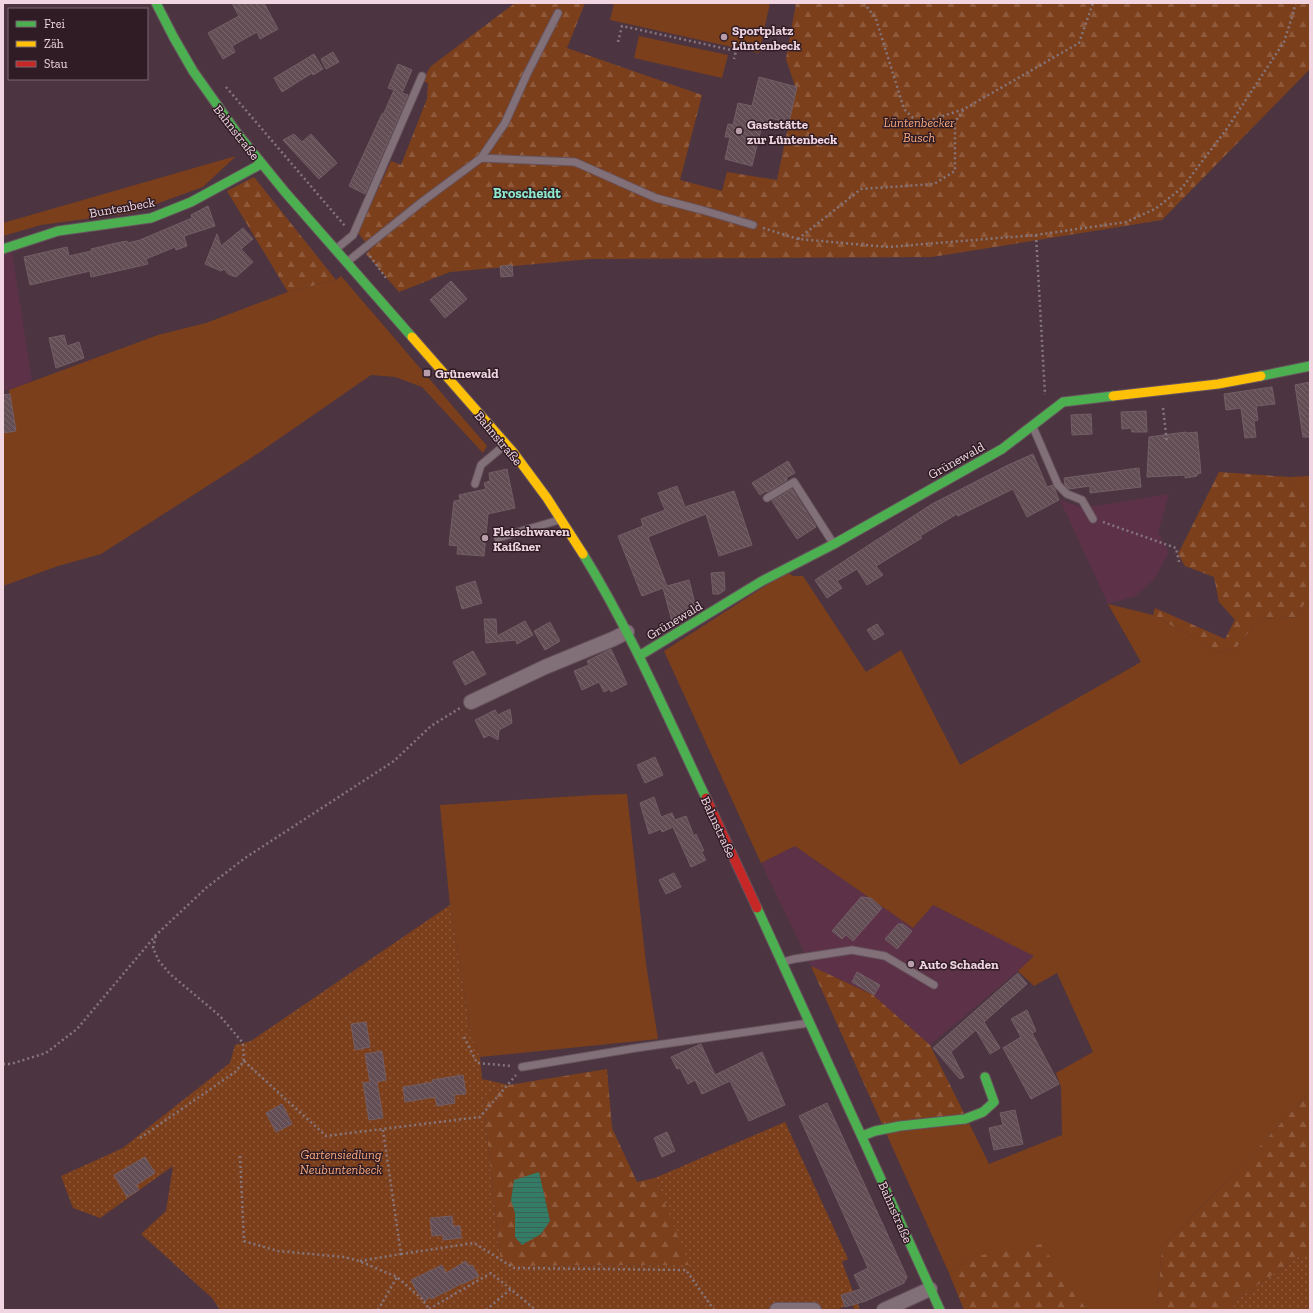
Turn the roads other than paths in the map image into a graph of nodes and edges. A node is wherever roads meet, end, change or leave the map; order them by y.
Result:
1 (156, 3) edge
2 (558, 13) dead end
3 (422, 76) dead end
4 (481, 158) junction
5 (261, 164) junction
6 (753, 225) road end
7 (3, 248) edge
8 (336, 249) junction
9 (347, 262) junction
10 (1310, 366) edge
11 (1032, 425) junction
12 (506, 444) junction
13 (475, 484) dead end
14 (767, 498) dead end
15 (561, 519) junction
16 (1093, 519) road end
17 (498, 538) dead end
18 (834, 544) junction
19 (627, 632) junction
20 (639, 656) junction
21 (471, 702) road end
22 (783, 962) junction
23 (934, 985) dead end
24 (809, 1023) junction
25 (522, 1068) road end
26 (985, 1077) dead end
27 (862, 1136) junction
28 (930, 1289) junction
29 (777, 1310) edge
30 (814, 1310) edge
31 (884, 1310) edge
32 (940, 1310) edge

1 - 5 main road, Bahnstraße
2 - 4 lane
3 - 8 lane
4 - 6 lane
4 - 9 lane
5 - 7 main road, Buntenbeck
5 - 8 main road, Bahnstraße
8 - 9 main road, Bahnstraße
9 - 12 main road, Bahnstraße
10 - 11 main road, Grünewald
11 - 16 lane
11 - 18 main road, Grünewald
12 - 13 lane
12 - 15 main road, Bahnstraße
14 - 18 lane
15 - 17 lane
15 - 19 main road, Bahnstraße
18 - 20 main road, Grünewald
19 - 20 main road, Bahnstraße
19 - 21 street
20 - 22 main road, Bahnstraße
22 - 23 lane
22 - 24 main road, Bahnstraße
24 - 25 lane
24 - 27 main road, Bahnstraße
26 - 27 main road
27 - 28 main road, Bahnstraße
28 - 31 street
28 - 32 main road, Bahnstraße
29 - 30 street

